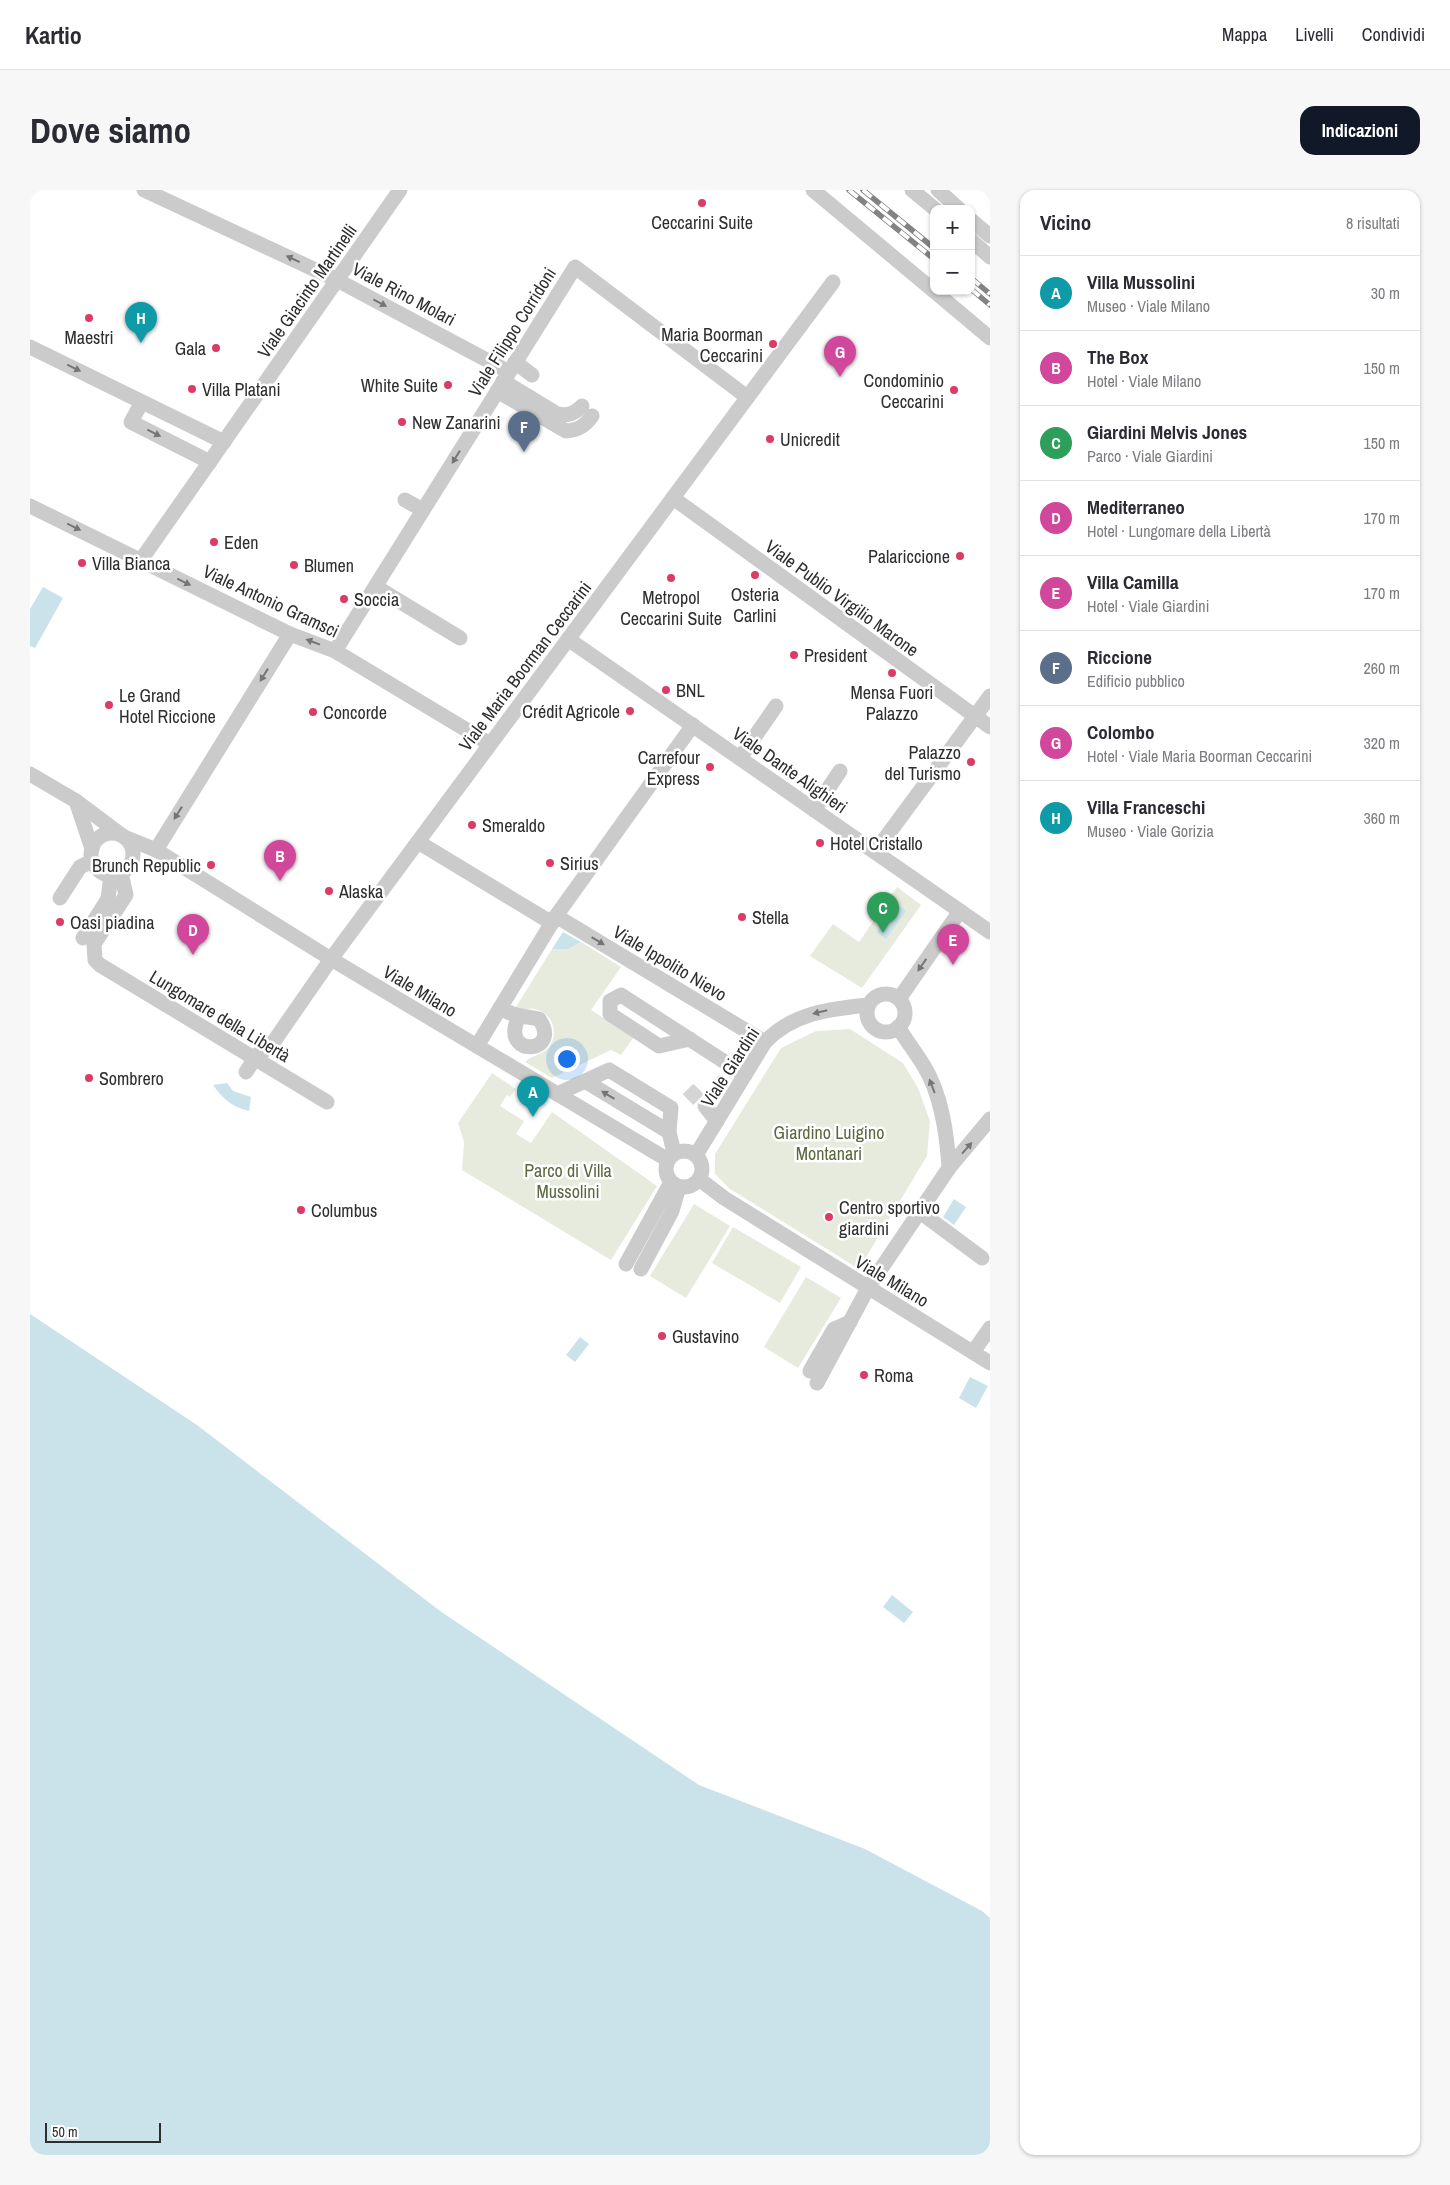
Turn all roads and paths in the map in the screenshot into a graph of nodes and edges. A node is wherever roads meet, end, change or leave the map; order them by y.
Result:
1 (144, 190) edge
2 (400, 190) edge
3 (813, 190) edge
4 (912, 190) edge
5 (938, 190) edge
6 (954, 205) edge
7 (930, 206) edge
8 (975, 223) edge
9 (990, 236) edge
10 (975, 244) edge
11 (990, 257) edge
12 (337, 280) junction
13 (834, 282) dead end
14 (930, 288) edge
15 (939, 295) edge
16 (990, 338) edge
17 (30, 347) edge
18 (532, 375) dead end
19 (506, 376) junction
20 (748, 397) junction
21 (142, 402) junction
22 (587, 411) dead end
23 (224, 442) junction
24 (210, 462) junction
25 (673, 498) junction
26 (406, 500) dead end
27 (30, 506) edge
28 (423, 510) junction
29 (141, 560) junction
30 (376, 587) junction
31 (290, 634) junction
32 (460, 638) dead end
33 (568, 639) junction
34 (335, 651) junction
35 (990, 696) edge
36 (776, 706) dead end
37 (976, 717) junction
38 (693, 725) junction
39 (990, 727) edge
40 (490, 744) junction
41 (740, 758) junction
42 (840, 771) dead end
43 (30, 774) edge
44 (76, 801) junction
45 (814, 810) junction
46 (124, 837) junction
47 (418, 842) junction
48 (156, 850) junction
49 (875, 852) junction
50 (92, 855) junction
51 (132, 860) junction
52 (116, 874) junction
53 (60, 898) dead end
54 (960, 911) junction
55 (554, 919) junction
56 (990, 932) edge
57 (83, 938) dead end
58 (331, 959) junction
59 (899, 999) junction
60 (868, 1005) junction
61 (500, 1008) junction
62 (516, 1024) dead end
63 (898, 1027) junction
64 (690, 1039) junction
65 (764, 1042) junction
66 (477, 1046) junction
67 (254, 1059) junction
68 (246, 1072) dead end
69 (745, 1075) junction
70 (585, 1081) junction
71 (557, 1094) junction
72 (327, 1102) dead end
73 (705, 1106) tunnel mouth
74 (990, 1119) edge
75 (717, 1121) junction
76 (669, 1132) junction
77 (696, 1155) junction
78 (671, 1157) junction
79 (949, 1168) junction
80 (699, 1180) junction
81 (675, 1184) junction
82 (920, 1212) junction
83 (982, 1258) dead end
84 (626, 1264) dead end
85 (641, 1269) dead end
86 (868, 1288) junction
87 (990, 1328) edge
88 (973, 1352) junction
89 (990, 1363) edge
90 (813, 1377) dead end

12 -> 1 street, Viale Rino Molari
2 - 12 street, Viale Giacinto Martinelli
3 - 14 street
4 - 7 street
5 - 6 street
8 - 9 street
10 - 11 street
12 -> 19 street, Viale Rino Molari
12 - 23 street, Viale Giacinto Martinelli
13 - 20 street, Viale Maria Boorman Ceccarini
15 - 16 street
17 -> 21 street
18 - 19 street
19 - 20 street, Viale Filippo Corridoni
19 - 22 street
19 -> 28 street, Viale Filippo Corridoni
20 - 25 street, Viale Maria Boorman Ceccarini
21 - 23 street
21 -> 24 street
23 - 24 street, Viale Giacinto Martinelli
24 - 29 street, Viale Giacinto Martinelli
25 - 33 street, Viale Maria Boorman Ceccarini
25 - 37 street, Viale Publio Virgilio Marone
26 - 28 street
27 -> 29 street, Viale Antonio Gramsci
28 - 30 street, Viale Filippo Corridoni
29 -> 31 street, Viale Antonio Gramsci
30 - 32 street
30 - 34 street, Viale Filippo Corridoni
34 -> 31 street, Viale Antonio Gramsci
31 -> 48 street
33 - 38 street, Viale Dante Alighieri
33 - 40 street, Viale Maria Boorman Ceccarini
34 - 40 street, Viale Antonio Gramsci
35 - 37 street
36 - 41 street
37 - 39 street, Viale Publio Virgilio Marone
37 - 49 street
38 - 41 street, Viale Dante Alighieri
38 - 55 street
40 - 47 street, Viale Maria Boorman Ceccarini
41 - 45 street, Viale Dante Alighieri
42 - 45 street
43 - 44 street, Viale Milano
44 - 46 street, Viale Milano
44 - 50 street
45 - 49 street, Viale Dante Alighieri
46 - 48 street, Viale Milano
46 - 50 street
46 - 51 street
47 - 55 street, Viale Ippolito Nievo
47 - 58 street, Viale Maria Boorman Ceccarini
48 - 51 street
48 - 58 street, Viale Milano
49 - 54 street, Viale Dante Alighieri
50 - 52 street
50 - 53 street
51 - 52 street
52 - 57 street
52 - 67 street, Lungomare della Libertà
54 - 56 street, Viale Dante Alighieri
54 -> 59 street
55 - 61 street
55 -> 65 street, Viale Ippolito Nievo
58 - 66 street, Viale Milano
58 - 67 street, Viale Maria Boorman Ceccarini
59 - 60 street
59 - 63 street
60 - 63 street
60 -> 65 street, Viale Giardini
61 - 62 street
61 - 66 street
79 -> 63 street
64 - 64 street
64 - 69 street
65 - 69 street, Viale Giardini
66 - 71 street, Viale Milano
67 - 68 street, Viale Maria Boorman Ceccarini
67 - 72 street, Lungomare della Libertà
69 - 75 street, Viale Giardini
70 - 71 street
76 -> 70 street
70 - 76 street
71 - 78 street, Viale Milano
73 - 75 street
79 -> 74 street
75 - 77 street, Viale Giardini
76 - 78 street
77 - 78 street
77 - 80 street
78 - 81 street
79 - 82 street
80 - 81 street
80 - 86 street, Viale Milano
81 - 84 street
81 - 85 street
82 - 83 street
82 - 86 street
86 - 88 street, Viale Milano
86 - 90 street
87 - 88 street
88 - 89 street, Viale Milano

